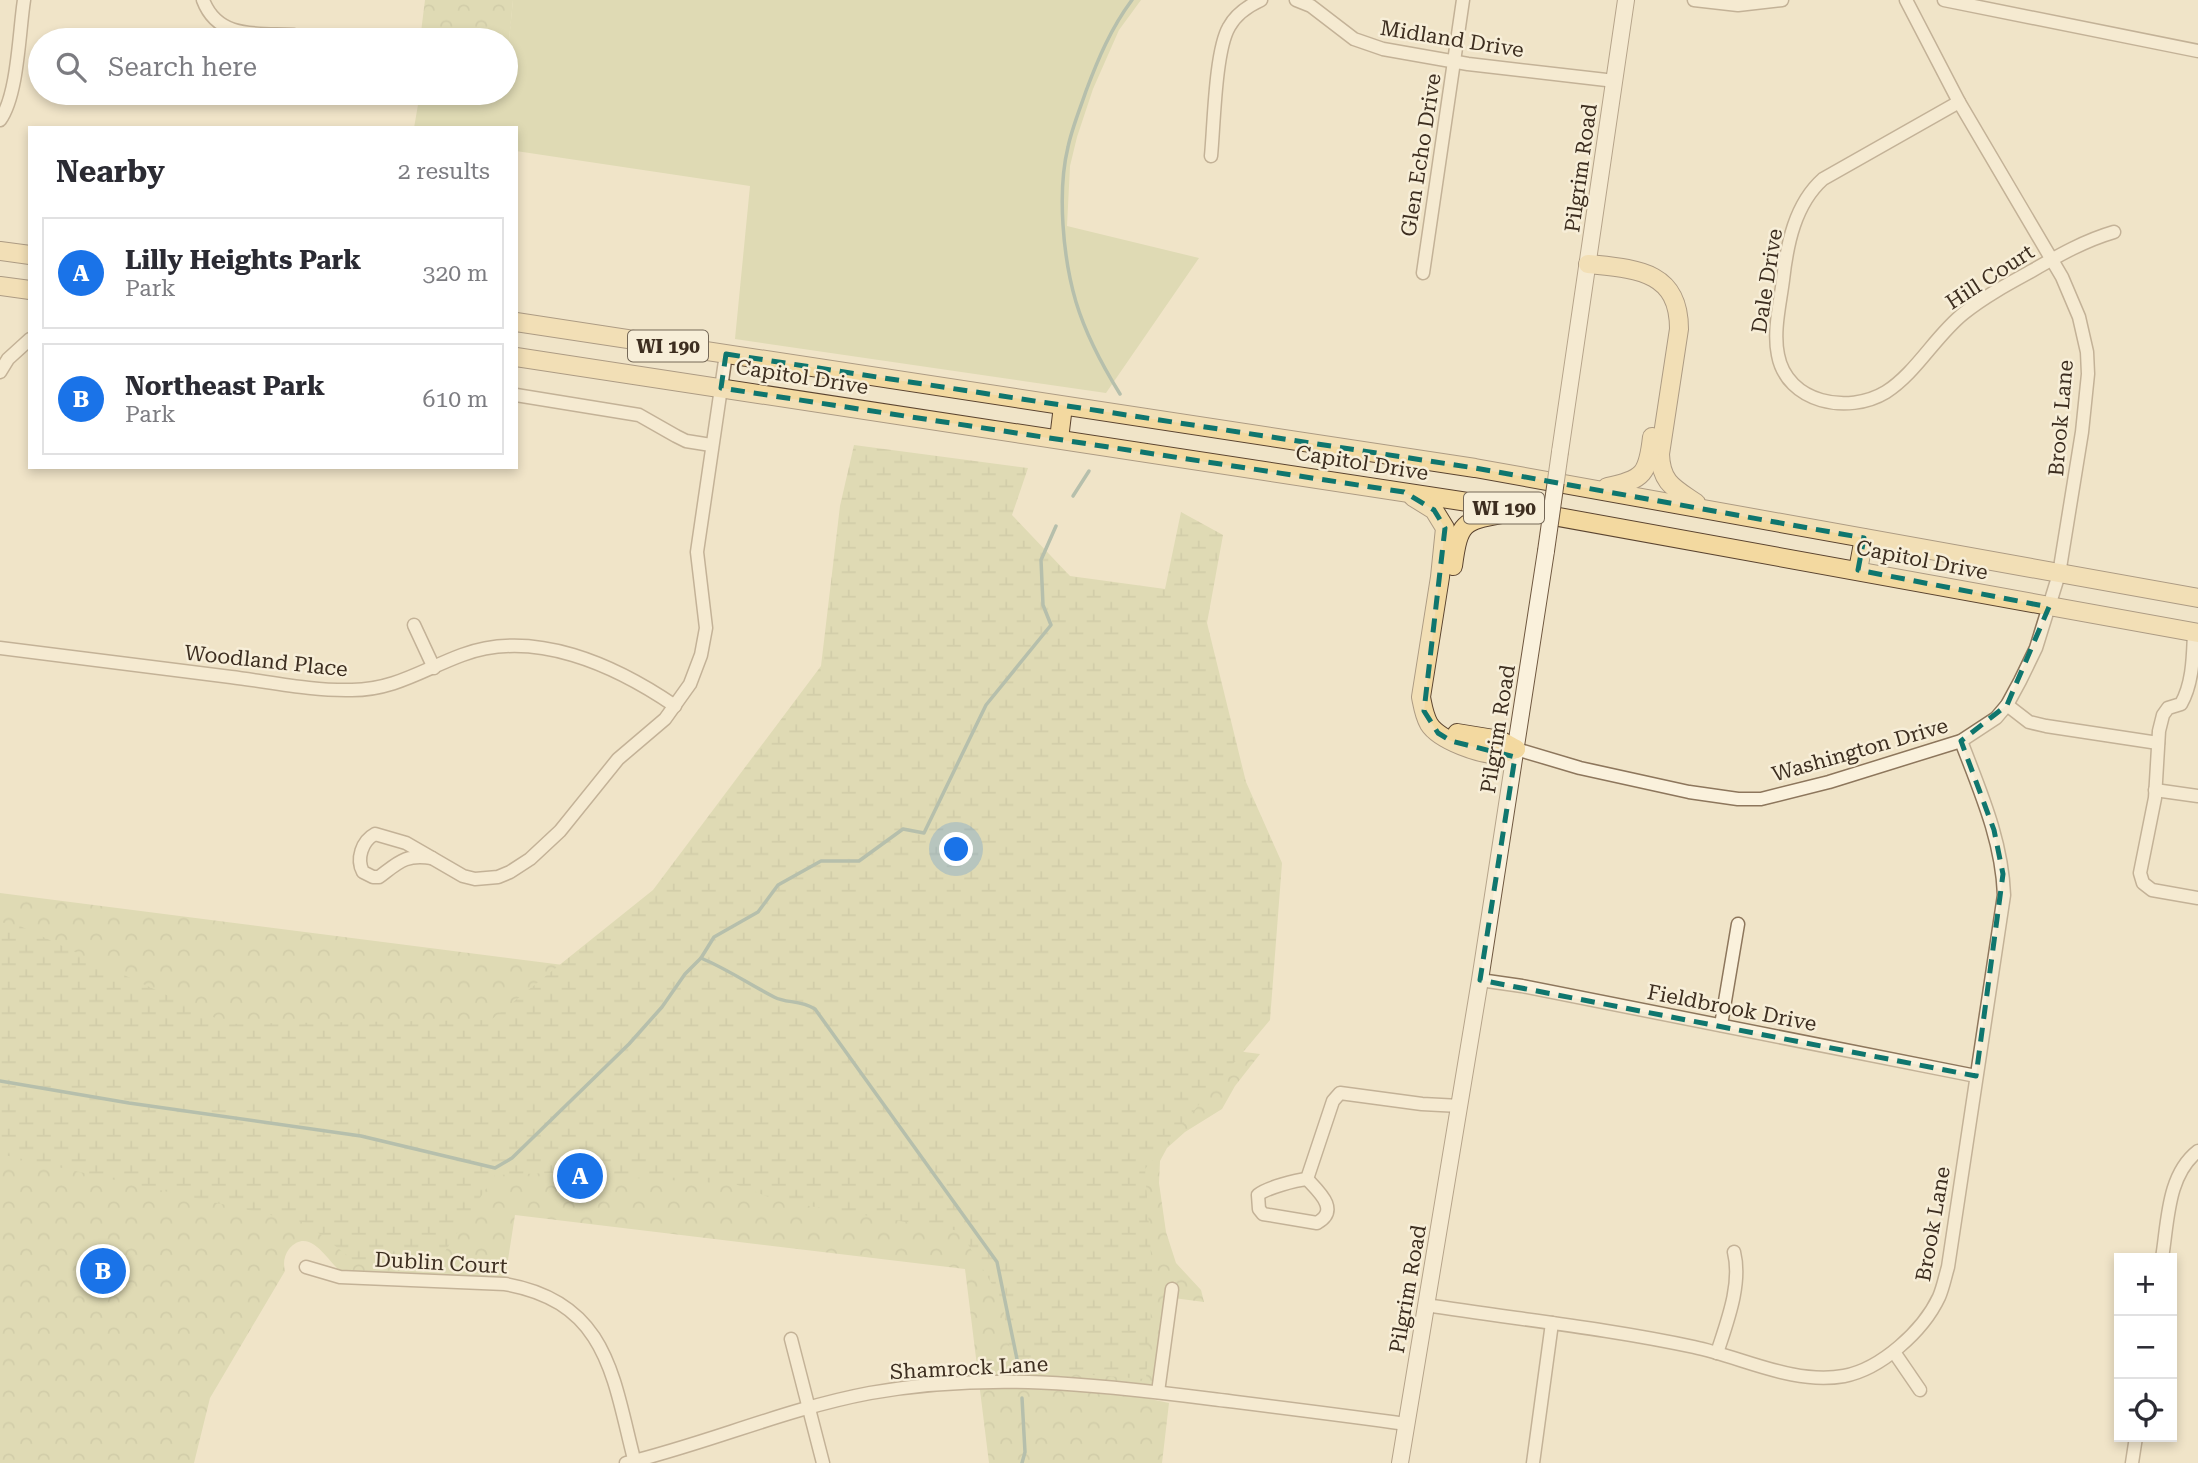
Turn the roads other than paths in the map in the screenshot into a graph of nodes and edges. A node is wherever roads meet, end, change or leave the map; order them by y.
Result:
1 (23, 0) edge
2 (203, 0) edge
3 (1261, 0) edge
4 (1296, 0) edge
5 (1463, 0) edge
6 (1626, 0) edge
7 (1694, 0) edge
8 (1782, 0) edge
9 (1906, 0) edge
10 (1944, 0) edge
11 (229, 28) edge
12 (2198, 51) edge
13 (1455, 62) junction
14 (1615, 81) junction
15 (1959, 102) junction
16 (0, 120) edge
17 (1211, 156) dead end
18 (2114, 232) dead end
19 (0, 251) edge
20 (26, 254) edge
21 (0, 258) edge
22 (2052, 259) junction
23 (1587, 270) junction
24 (1423, 273) dead end
25 (0, 286) edge
26 (28, 290) edge
27 (518, 322) edge
28 (28, 341) edge
29 (726, 355) junction
30 (518, 357) edge
31 (0, 372) edge
32 (721, 388) junction
33 (518, 395) edge
34 (1868, 400) joint
35 (1063, 406) junction
36 (1059, 439) junction
37 (711, 444) junction
38 (1598, 489) junction
39 (1404, 492) junction
40 (1702, 507) junction
41 (1520, 510) junction
42 (1864, 538) junction
43 (1858, 570) junction
44 (2059, 574) junction
45 (2198, 598) edge
46 (2049, 607) junction
47 (414, 625) dead end
48 (2196, 633) edge
49 (0, 648) edge
50 (434, 668) junction
51 (2007, 705) junction
52 (675, 706) junction
53 (1961, 741) junction
54 (2158, 743) junction
55 (1516, 749) junction
56 (2155, 790) junction
57 (2198, 796) edge
58 (432, 858) junction
59 (2198, 898) edge
60 (1738, 923) dead end
61 (1480, 980) junction
62 (1721, 1025) junction
63 (1976, 1076) junction
64 (1460, 1105) junction
65 (2197, 1151) edge
66 (1307, 1179) junction
67 (1734, 1252) dead end
68 (2163, 1253) edge
69 (306, 1267) dead end
70 (1172, 1289) dead end
71 (1426, 1305) junction
72 (1552, 1323) junction
73 (791, 1339) dead end
74 (1894, 1352) junction
75 (1717, 1353) junction
76 (1920, 1390) dead end
77 (1158, 1392) junction
78 (809, 1406) junction
79 (1406, 1424) junction
80 (2135, 1442) edge
81 (632, 1462) edge
82 (823, 1463) edge
83 (1400, 1463) edge
84 (1533, 1463) edge
85 (2132, 1463) edge

1 - 16 street
2 - 11 street
3 - 17 street
4 - 13 street, Midland Drive
5 - 13 street, Glen Echo Drive
6 - 14 main road, Pilgrim Road
7 - 8 street
9 - 15 street, Brook Lane
10 - 12 street
13 - 14 street, Midland Drive
13 - 24 street, Glen Echo Drive
14 - 23 main road, Pilgrim Road
15 - 22 street, Brook Lane
15 - 34 street, Dale Drive
18 - 22 street, Hill Court
19 - 20 main road
20 - 21 main road
22 - 34 street, Hill Court
22 - 44 street, Brook Lane
23 - 38 main road
23 - 40 main road
23 - 55 main road, Pilgrim Road, bridge
25 - 26 main road
27 - 29 main road, Capitol Drive / WI 190
28 - 31 street
29 - 32 street
29 - 35 main road, Capitol Drive / WI 190
30 - 32 main road, Capitol Drive / WI 190
32 - 36 main road, Capitol Drive / WI 190
32 - 37 street
33 - 37 street
35 - 36 main road
35 - 38 main road, Capitol Drive / WI 190
36 - 39 main road, Capitol Drive / WI 190
37 - 52 street
38 - 40 main road, Capitol Drive / WI 190
39 - 41 main road, Capitol Drive / WI 190
39 - 55 main road
40 - 42 main road, Capitol Drive / WI 190
41 - 43 main road, Capitol Drive / WI 190
41 - 55 main road
42 - 43 main road
42 - 44 main road, Capitol Drive / WI 190
43 - 46 main road, Capitol Drive / WI 190
44 - 45 main road, Capitol Drive / WI 190
44 - 46 street, Brook Lane
46 - 48 main road, Capitol Drive / WI 190
46 - 51 street, Brook Lane
47 - 50 street
48 - 54 street
49 - 50 street, Woodland Place
50 - 52 street, Woodland Place
51 - 53 street, Washington Drive
51 - 54 street
52 - 58 street
53 - 55 street, Washington Drive
53 - 63 street, Brook Lane
54 - 56 street
55 - 61 main road, Pilgrim Road
56 - 57 street
56 - 59 street
58 - 58 street
60 - 62 street
61 - 62 street, Fieldbrook Drive
61 - 64 main road, Pilgrim Road
62 - 63 street, Fieldbrook Drive
63 - 74 street, Brook Lane
64 - 66 street
64 - 71 main road, Pilgrim Road
65 - 68 street
66 - 66 street
67 - 75 street
69 - 81 street, Dublin Court
70 - 77 street
71 - 72 street, Brook Lane
71 - 79 main road, Pilgrim Road
72 - 75 street, Brook Lane
72 - 84 street
73 - 78 street
74 - 75 street, Brook Lane
74 - 76 street
77 - 78 street, Shamrock Lane
77 - 79 street, Shamrock Lane
78 - 81 street, Shamrock Lane
78 - 82 street
79 - 83 main road, Pilgrim Road
80 - 85 street

